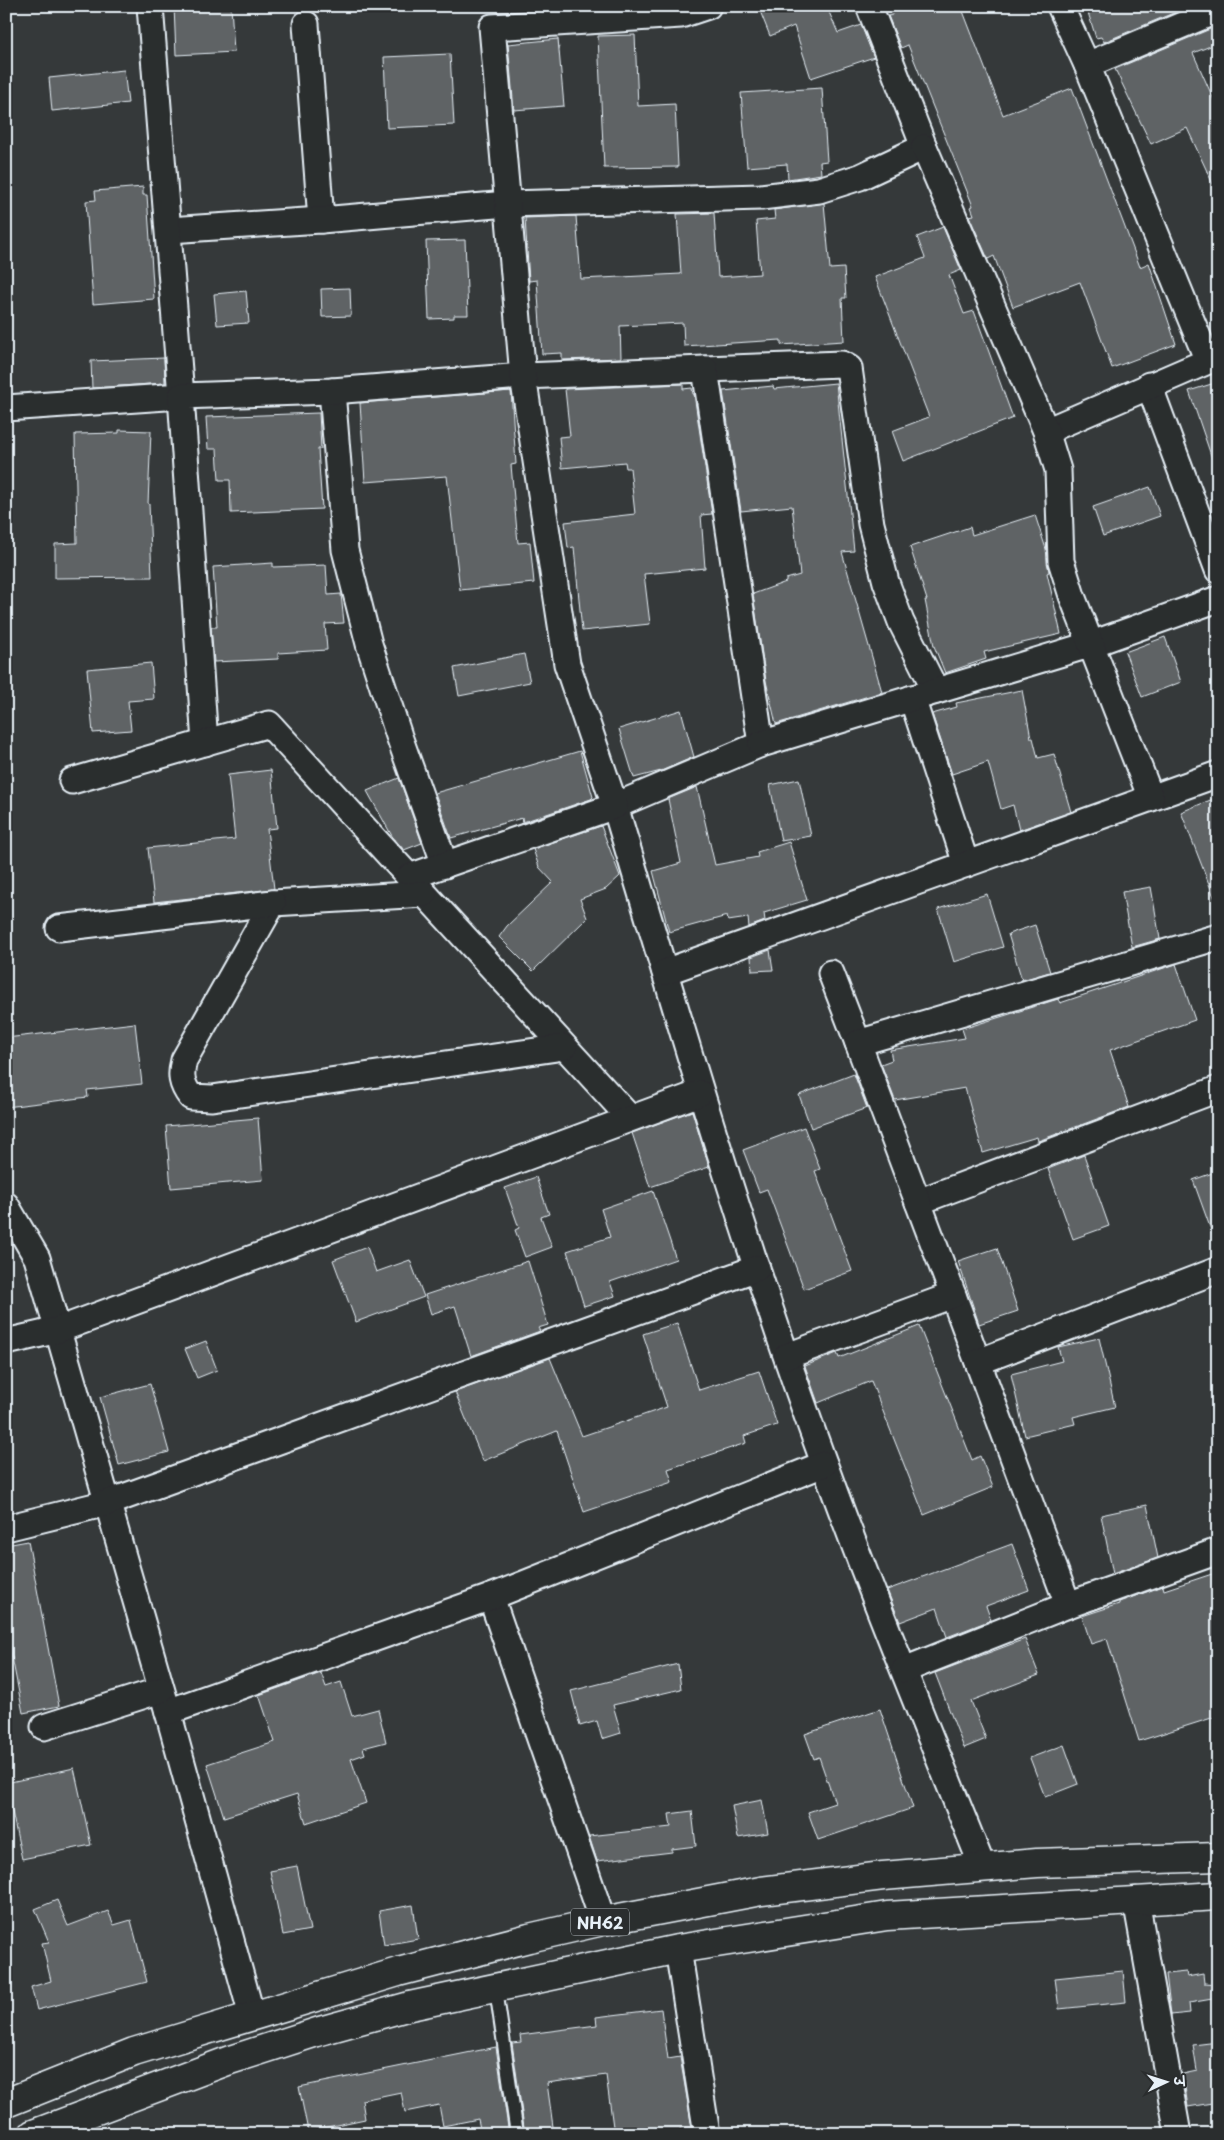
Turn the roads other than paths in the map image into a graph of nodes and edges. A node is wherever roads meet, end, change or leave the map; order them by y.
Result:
1 (150, 6) edge
2 (708, 6) edge
3 (869, 6) edge
4 (1060, 6) edge
5 (1218, 10) edge
6 (491, 17) edge
7 (306, 24) dead end
8 (1086, 65) junction
9 (924, 147) junction
10 (507, 204) junction
11 (321, 220) junction
12 (169, 230) junction
13 (1213, 359) edge
14 (705, 369) junction
15 (523, 376) junction
16 (1149, 385) junction
17 (332, 391) junction
18 (181, 396) junction
19 (6, 408) edge
20 (1046, 431) junction
21 (1218, 570) edge
22 (1218, 599) edge
23 (1092, 644) junction
24 (936, 691) junction
25 (912, 698) junction
26 (205, 742) junction
27 (761, 744) junction
28 (1218, 774) edge
29 (72, 781) dead end
30 (1151, 798) junction
31 (616, 806) junction
32 (966, 864) junction
33 (445, 865) junction
34 (416, 885) junction
35 (273, 902) junction
36 (60, 928) dead end
37 (1218, 937) edge
38 (664, 972) junction
39 (831, 973) dead end
40 (858, 1043) junction
41 (564, 1046) junction
42 (1218, 1089) edge
43 (700, 1093) junction
44 (630, 1118) junction
45 (918, 1202) junction
46 (6, 1205) edge
47 (757, 1268) junction
48 (1218, 1270) edge
49 (953, 1295) junction
50 (58, 1330) junction
51 (6, 1342) edge
52 (787, 1356) junction
53 (978, 1362) junction
54 (824, 1464) junction
55 (107, 1503) junction
56 (6, 1528) edge
57 (1218, 1551) edge
58 (491, 1597) junction
59 (1068, 1605) junction
60 (904, 1670) junction
61 (164, 1701) junction
62 (44, 1727) dead end
63 (1218, 1857) edge
64 (983, 1868) junction
65 (1218, 1896) edge
66 (1136, 1900) junction
67 (603, 1922) junction
68 (678, 1949) junction
69 (496, 1989) junction
70 (252, 2016) junction
71 (6, 2103) edge
72 (33, 2134) edge
73 (517, 2134) edge
74 (707, 2134) edge
75 (1178, 2134) edge

1 - 12 street
2 - 6 street
3 - 9 street
4 - 8 street
5 - 8 street
6 - 10 street
7 - 11 street
8 - 13 street
9 - 10 street
9 - 20 street
10 - 11 street
10 - 15 street
11 - 12 street
12 - 18 street
13 - 16 street
14 - 15 street
14 - 24 street
14 - 27 street
15 - 17 street
15 - 31 street
16 - 20 street
16 - 21 street
17 - 18 street
17 - 33 street
18 - 19 street
18 - 26 street
20 - 23 street
22 - 23 street
23 - 24 street
23 - 30 street
24 - 25 street
25 - 27 street
25 - 32 street
26 - 29 street
26 - 34 street
27 - 31 street
28 - 30 street
30 - 32 street
31 - 33 street
31 - 38 street
32 - 38 street
33 - 34 street
34 - 35 street
34 - 41 street
35 - 36 street
35 - 41 street
37 - 40 street
38 - 43 street
39 - 40 street
40 - 45 street
41 - 44 street
42 - 45 street
43 - 44 street
43 - 47 street
44 - 50 street
45 - 49 street
46 - 50 street
47 - 52 street
47 - 55 street
48 - 53 street
49 - 52 street
49 - 53 street
50 - 51 street
50 - 55 street
52 - 54 street
53 - 59 street
54 - 58 street
54 - 60 street
55 - 56 street
55 - 61 street
57 - 59 street
58 - 61 street
58 - 67 street
59 - 60 street
60 - 64 street
61 - 62 street
61 - 70 street
63 - 64 highway, NH62
64 - 67 highway, NH62
65 - 66 highway, NH62
66 - 68 highway, NH62
66 - 75 street
67 - 70 highway, NH62
68 - 69 highway, NH62
68 - 74 street
69 - 72 highway, NH62
69 - 73 lane
70 - 71 highway, NH62

